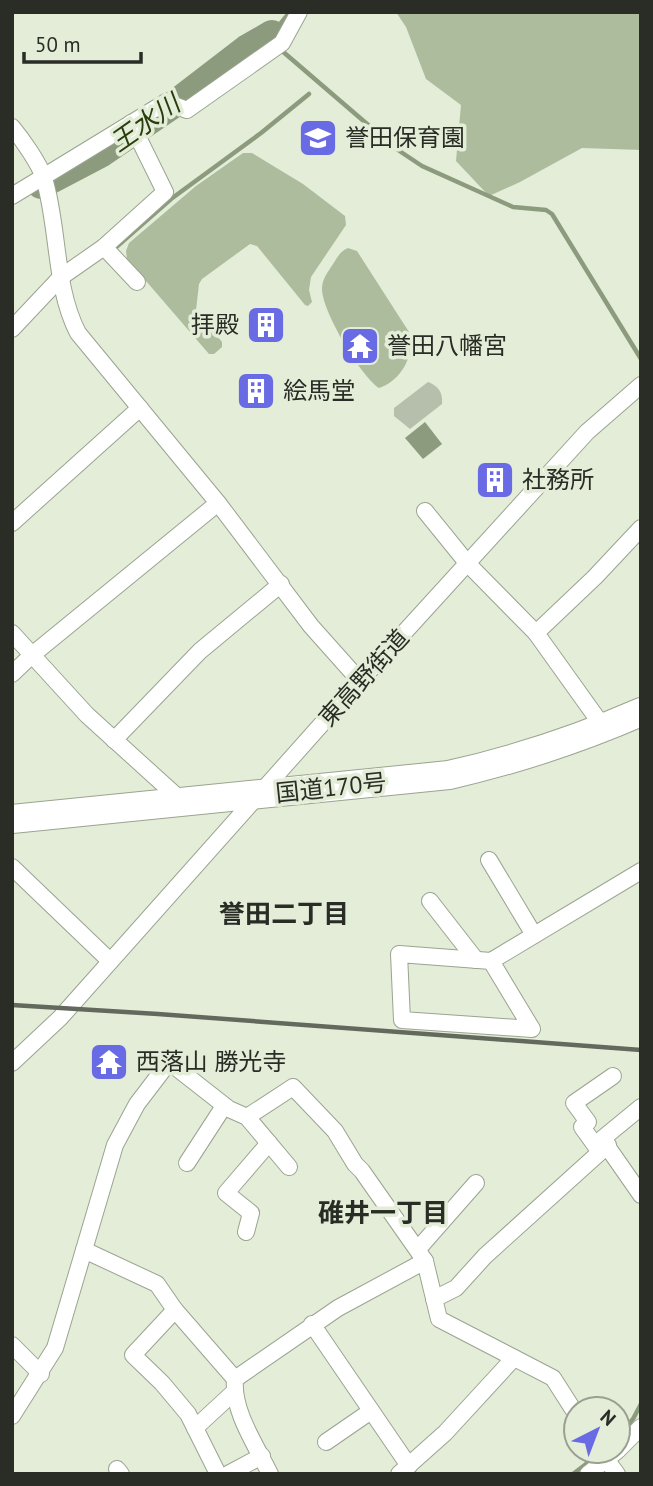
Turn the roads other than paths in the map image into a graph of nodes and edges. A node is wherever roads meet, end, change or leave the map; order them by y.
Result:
1 (299, 12) edge
2 (12, 127) edge
3 (134, 129) junction
4 (45, 181) junction
5 (12, 196) edge
6 (104, 247) junction
7 (61, 277) junction
8 (137, 282) dead end
9 (12, 328) edge
10 (641, 385) edge
11 (141, 408) junction
12 (218, 503) junction
13 (425, 511) dead end
14 (12, 523) edge
15 (641, 528) edge
16 (468, 564) junction
17 (281, 584) junction
18 (12, 633) edge
19 (536, 633) junction
20 (32, 655) junction
21 (12, 674) edge
22 (360, 681) junction
23 (641, 712) edge
24 (604, 728) junction
25 (114, 740) junction
26 (258, 795) junction
27 (183, 802) junction
28 (12, 819) edge
29 (489, 860) dead end
30 (12, 867) edge
31 (641, 871) edge
32 (430, 901) dead end
33 (534, 935) junction
34 (110, 961) junction
35 (484, 961) junction
36 (12, 1063) edge
37 (613, 1076) dead end
38 (224, 1106) junction
39 (641, 1107) edge
40 (247, 1118) junction
41 (269, 1143) junction
42 (604, 1148) junction
43 (187, 1163) dead end
44 (289, 1167) dead end
45 (476, 1183) dead end
46 (641, 1195) edge
47 (246, 1233) dead end
48 (84, 1250) junction
49 (422, 1255) junction
50 (434, 1299) junction
51 (175, 1310) junction
52 (312, 1324) junction
53 (12, 1345) edge
54 (514, 1358) junction
55 (41, 1374) junction
56 (234, 1385) junction
57 (564, 1395) edge
58 (371, 1411) junction
59 (12, 1416) edge
60 (195, 1429) junction
61 (326, 1442) dead end
62 (262, 1456) junction
63 (404, 1470) edge
64 (218, 1474) edge
65 (229, 1474) edge
66 (270, 1474) edge

1 - 3 street
2 - 4 street
3 - 4 street
3 - 6 street
4 - 5 street
4 - 7 street
6 - 7 street
6 - 8 street
7 - 9 street
7 - 11 street
10 - 16 street, 東高野街道
11 - 12 street
11 - 14 street
12 - 17 street
12 - 20 street
13 - 16 street
15 - 19 street
16 - 19 street
16 - 22 street, 東高野街道
17 - 22 street
17 - 25 street
18 - 20 street
19 - 24 street
20 - 21 street
20 - 25 street
22 - 26 street, 東高野街道
23 - 24 highway, 国道170号
24 - 26 highway, 国道170号
25 - 27 street
26 - 27 highway, 国道170号
26 - 34 street, 東高野街道
27 - 28 highway, 国道170号
29 - 33 street
30 - 34 street
31 - 33 street
32 - 35 street
33 - 35 street
34 - 36 street, 東高野街道
35 - 35 street
37 - 42 street
38 - 40 street
38 - 43 street
38 - 48 street
39 - 42 street
40 - 41 street
40 - 49 street
41 - 44 street
41 - 47 street
42 - 46 street
42 - 50 street
45 - 49 street
48 - 51 street
48 - 55 street
49 - 50 street
49 - 52 street
50 - 54 street
51 - 56 street
51 - 60 street
52 - 56 street
52 - 58 street
53 - 55 street
54 - 57 street
54 - 63 street
55 - 59 street
56 - 60 street
56 - 62 street
58 - 61 street
58 - 63 street
60 - 64 street
62 - 65 street
62 - 66 street

